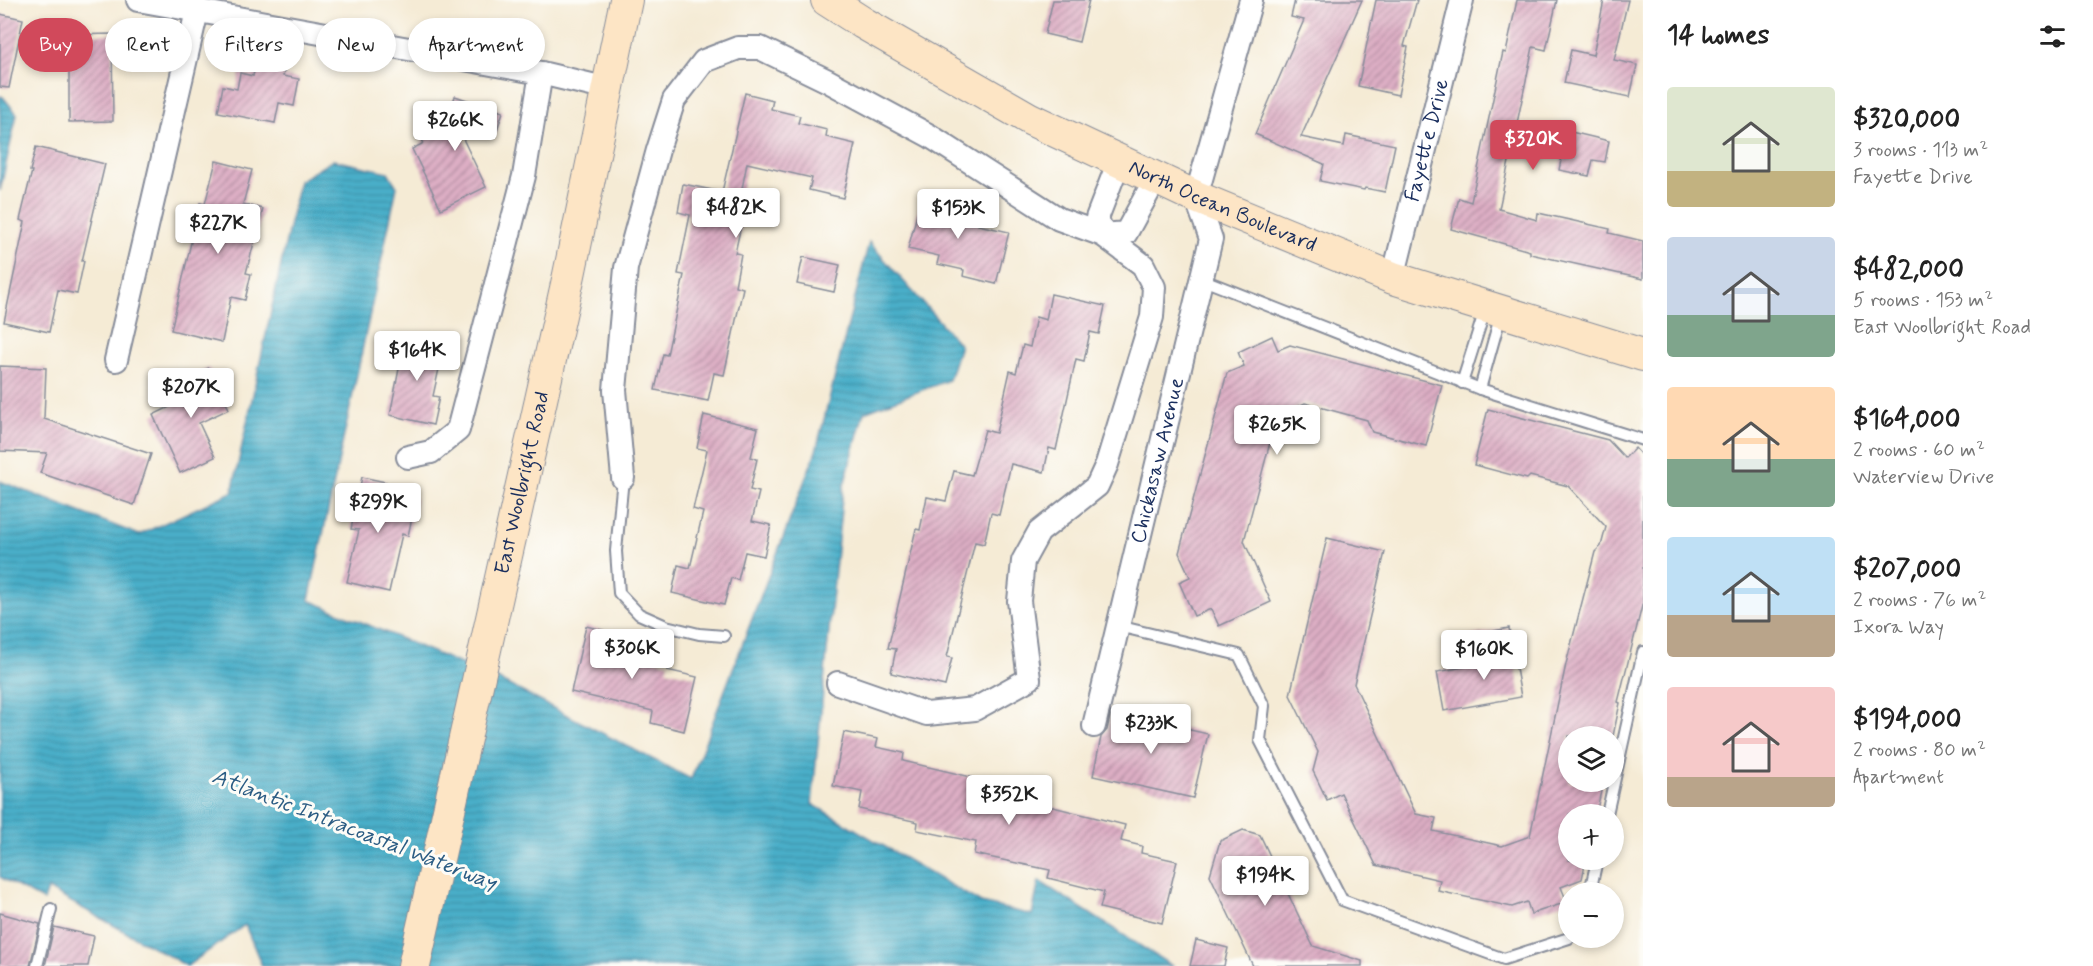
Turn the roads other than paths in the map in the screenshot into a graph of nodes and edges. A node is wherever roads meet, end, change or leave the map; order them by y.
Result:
1 (138, 0) edge
2 (626, 0) edge
3 (828, 0) edge
4 (1251, 0) edge
5 (1462, 0) edge
6 (197, 11) junction
7 (541, 73) junction
8 (608, 89) junction
9 (1119, 161) junction
10 (1156, 178) junction
11 (1196, 197) junction
12 (1103, 236) junction
13 (1201, 279) junction
14 (1393, 279) junction
15 (1494, 309) junction
16 (1643, 355) edge
17 (116, 360) dead end
18 (1462, 383) junction
19 (1480, 389) junction
20 (1643, 440) edge
21 (408, 457) dead end
22 (623, 478) joint
23 (1118, 626) junction
24 (724, 636) dead end
25 (1643, 652) edge
26 (838, 684) dead end
27 (1094, 726) dead end
28 (1609, 804) edge
29 (51, 909) dead end
30 (1558, 942) edge
31 (37, 966) edge
32 (414, 966) edge

1 - 6 street
2 - 8 main road, East Woolbright Road
3 - 9 main road, North Ocean Boulevard
4 - 11 street
5 - 14 street, Fayette Drive
6 - 7 street
6 - 17 street
7 - 8 street
7 - 21 street
8 - 32 main road, East Woolbright Road
9 - 10 main road, North Ocean Boulevard
9 - 12 street
10 - 11 main road, North Ocean Boulevard
10 - 12 street
11 - 13 street, Chickasaw Avenue
11 - 14 main road, North Ocean Boulevard
12 - 22 street
12 - 26 street
13 - 18 lane
13 - 23 street, Chickasaw Avenue
14 - 15 main road, North Ocean Boulevard
15 - 16 main road, North Ocean Boulevard
15 - 18 lane
15 - 19 lane
18 - 19 lane
19 - 20 lane
22 - 24 lane
23 - 27 street, Chickasaw Avenue
23 - 30 lane
25 - 28 lane
29 - 31 lane

